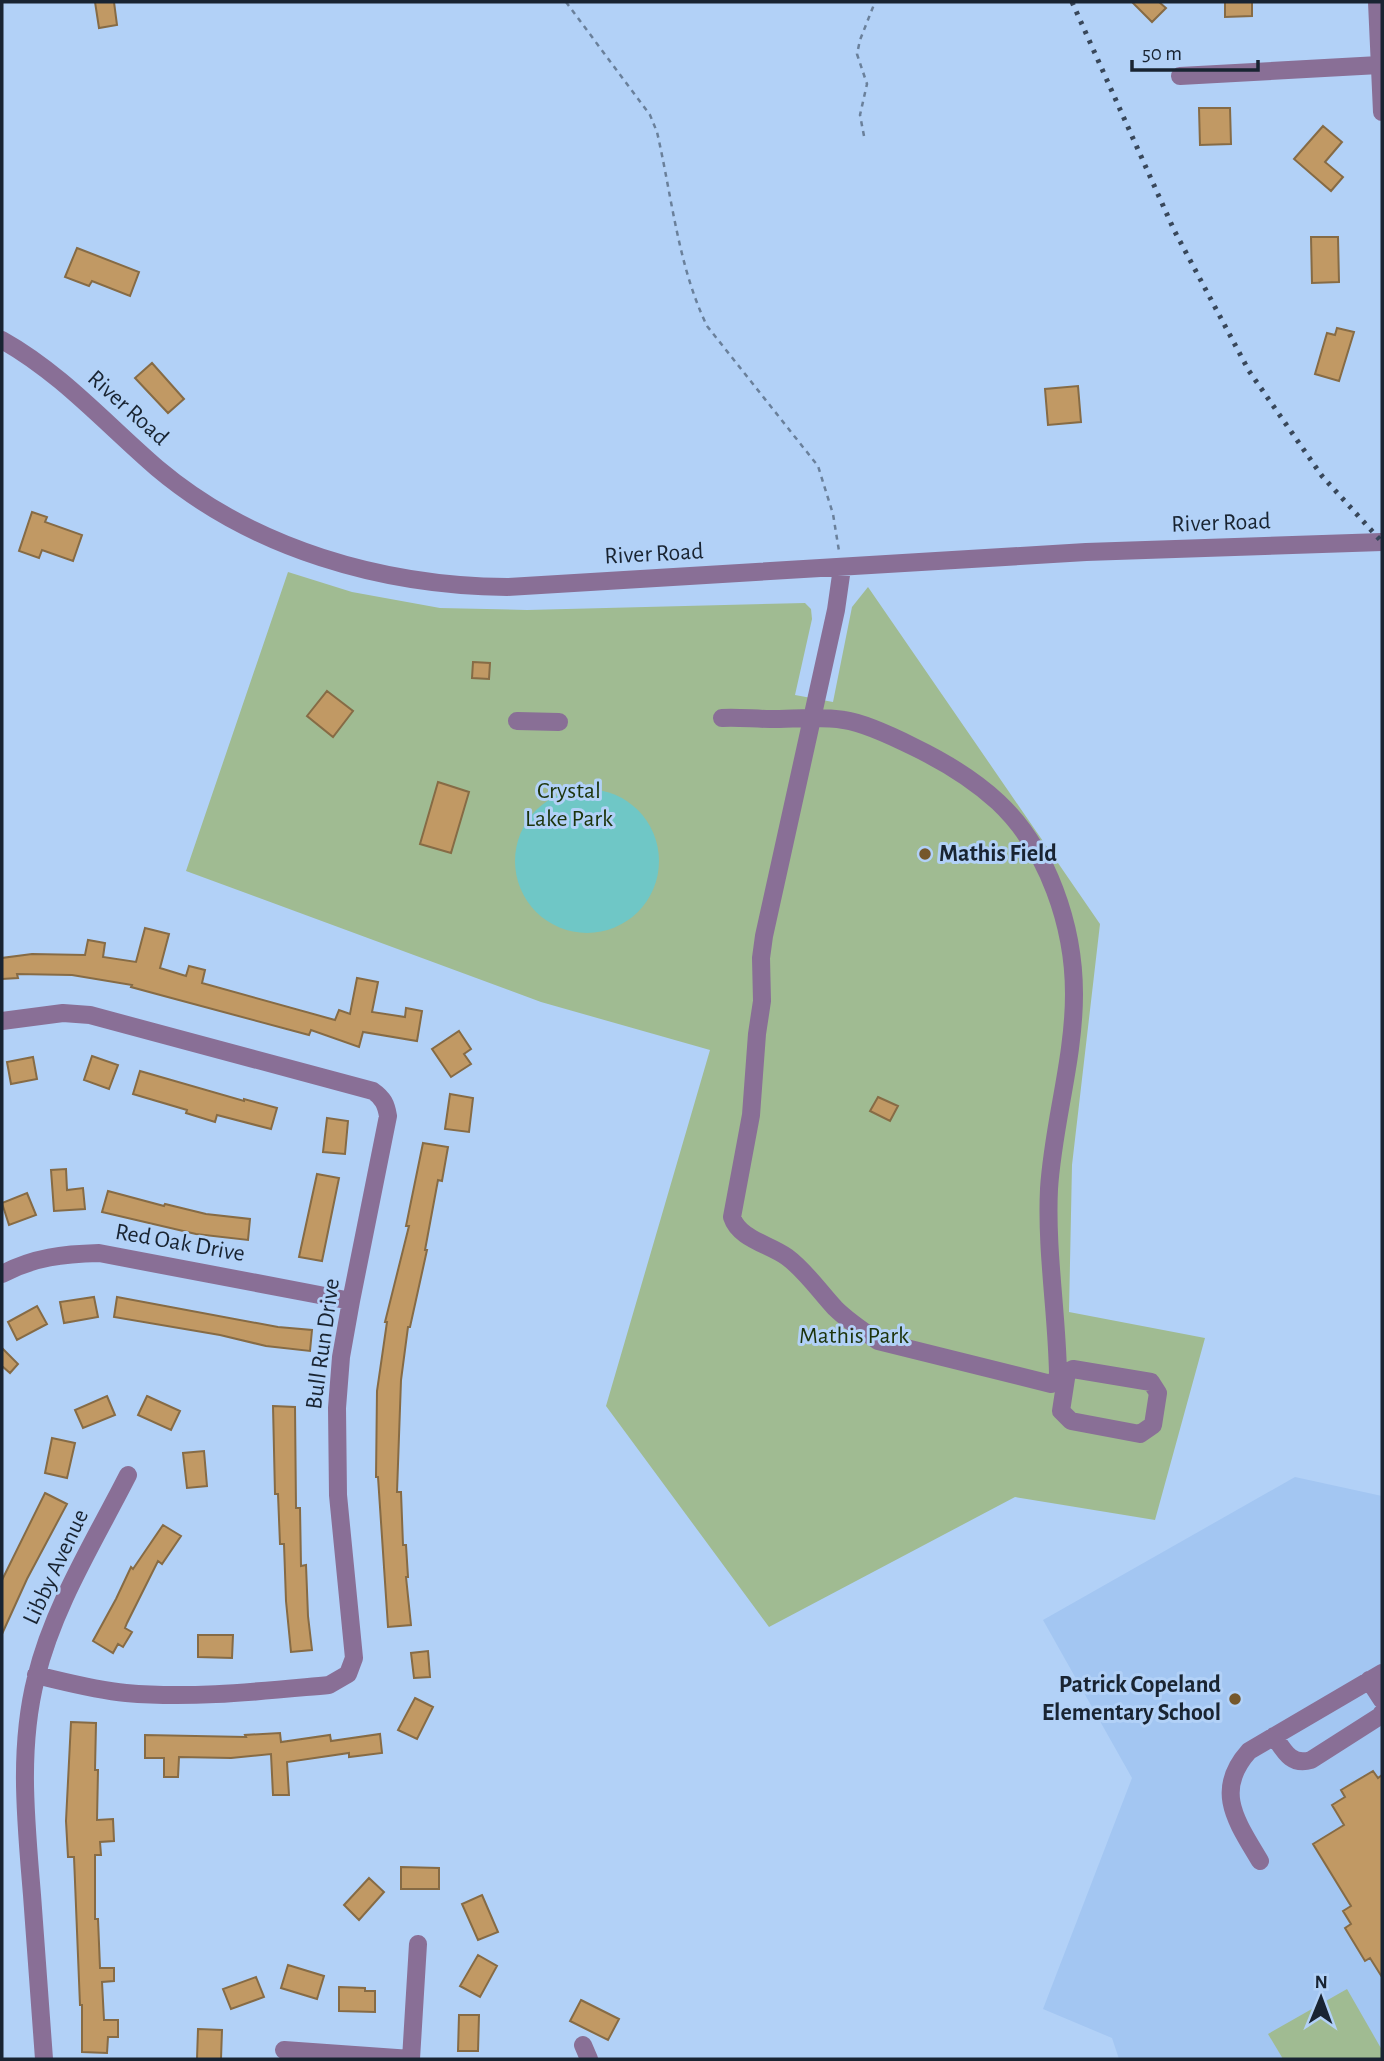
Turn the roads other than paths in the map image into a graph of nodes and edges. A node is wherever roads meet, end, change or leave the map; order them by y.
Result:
1 (1377, 2) edge
2 (1379, 65) junction
3 (1180, 76) dead end
4 (1382, 112) edge
5 (2, 340) edge
6 (1382, 542) edge
7 (842, 568) junction
8 (722, 718) dead end
9 (813, 718) junction
10 (517, 721) dead end
11 (559, 722) dead end
12 (2, 1021) edge
13 (2, 1274) edge
14 (351, 1301) junction
15 (1060, 1381) junction
16 (128, 1475) dead end
17 (36, 1675) junction
18 (1376, 1676) edge
19 (1382, 1700) edge
20 (1382, 1713) edge
21 (1274, 1736) junction
22 (1260, 1861) dead end
23 (418, 1944) dead end
24 (284, 2050) dead end
25 (44, 2059) edge
26 (411, 2059) edge

1 - 2 street
2 - 3 street
2 - 4 street
5 - 7 street, River Road
6 - 7 street, River Road
7 - 9 street
8 - 9 street
9 - 15 street
9 - 15 street
10 - 11 street
12 - 14 street, Bull Run Drive
13 - 14 street, Red Oak Drive
14 - 17 street, Bull Run Drive
15 - 15 street
16 - 17 street, Libby Avenue
17 - 25 street, Libby Avenue
18 - 19 street
18 - 21 street
20 - 21 street
21 - 22 street
23 - 26 street
24 - 26 street

